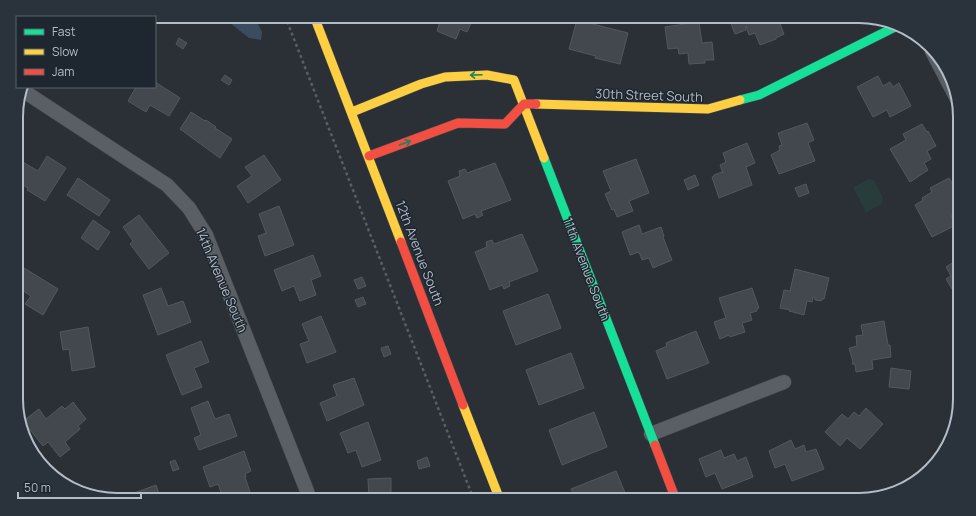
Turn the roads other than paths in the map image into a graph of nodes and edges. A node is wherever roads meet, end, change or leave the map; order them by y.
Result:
1 (317, 23) edge
2 (891, 29) edge
3 (26, 93) edge
4 (524, 104) junction
5 (352, 112) junction
6 (369, 156) junction
7 (784, 382) dead end
8 (651, 434) junction
9 (307, 493) edge
10 (497, 493) edge
11 (673, 493) edge

1 - 5 street, 12th Avenue South
2 - 4 street, 30th Street South
3 - 9 street, 14th Avenue South
4 -> 5 street
6 -> 4 street
4 - 8 street, 11th Avenue South
5 - 6 street, 12th Avenue South
6 - 10 street, 12th Avenue South
7 - 8 street
8 - 11 street, 11th Avenue South

